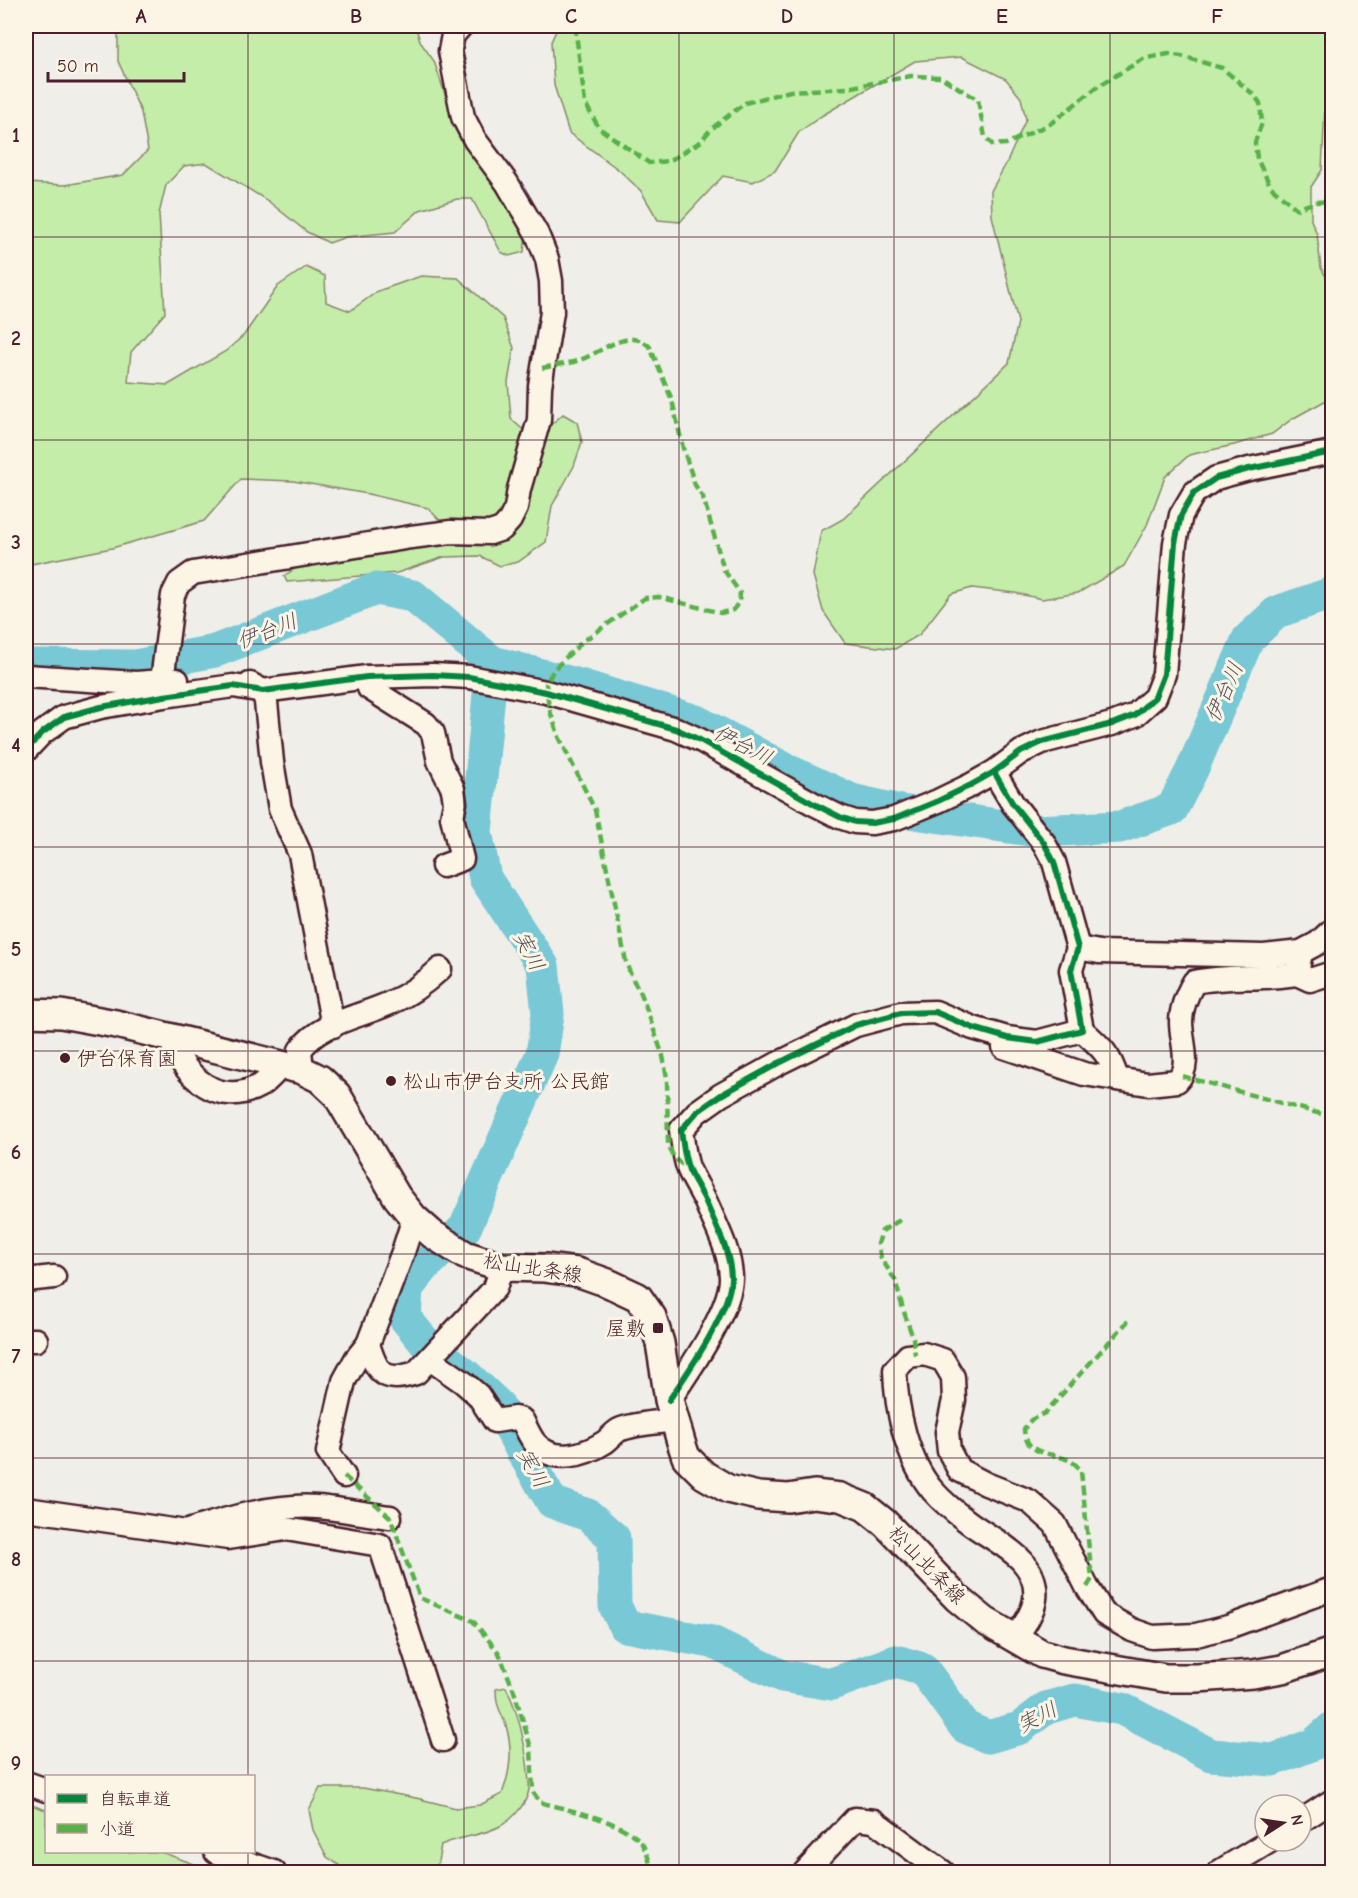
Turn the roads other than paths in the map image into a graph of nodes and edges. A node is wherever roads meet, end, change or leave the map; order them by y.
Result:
1 (461, 26) edge
2 (1332, 452) edge
3 (162, 675) junction
4 (26, 676) edge
5 (367, 677) junction
6 (263, 691) junction
7 (26, 750) edge
8 (994, 772) junction
9 (442, 866) dead end
10 (1332, 930) edge
11 (1078, 948) junction
12 (1299, 963) junction
13 (440, 969) dead end
14 (1332, 974) edge
15 (26, 1013) edge
16 (333, 1026) junction
17 (973, 1028) junction
18 (1082, 1030) junction
19 (170, 1038) junction
20 (292, 1068) junction
21 (1117, 1078) junction
22 (414, 1218) junction
23 (502, 1267) junction
24 (54, 1277) dead end
25 (26, 1280) edge
26 (368, 1344) junction
27 (436, 1353) junction
28 (672, 1410) junction
29 (344, 1476) dead end
30 (26, 1509) edge
31 (390, 1517) dead end
32 (189, 1531) junction
33 (1332, 1589) edge
34 (1014, 1640) junction
35 (1332, 1652) edge
36 (443, 1740) dead end
37 (26, 1782) edge
38 (45, 1790) edge
39 (1332, 1801) edge
40 (1313, 1813) edge
41 (1253, 1851) edge
42 (222, 1853) edge
43 (274, 1872) edge
44 (806, 1872) edge
45 (943, 1872) edge
46 (1219, 1872) edge

1 - 3 street
2 - 8 street
3 - 4 street
3 - 6 street
5 - 6 street
5 - 8 street
5 - 9 street
6 - 7 street
6 - 16 street
8 - 11 street
10 - 12 street
11 - 12 street
11 - 18 street
12 - 14 street
12 - 21 street
13 - 16 street
15 - 19 main road, 松山北条線
16 - 20 street
17 - 18 street
17 - 21 street
17 - 28 street
18 - 21 street
19 - 20 main road, 松山北条線
19 - 20 street
20 - 22 main road, 松山北条線
22 - 23 main road, 松山北条線
22 - 26 street
23 - 27 street
23 - 28 main road, 松山北条線
24 - 25 street
26 - 27 street
26 - 29 street
27 - 28 street
28 - 34 main road, 松山北条線
30 - 32 street
31 - 32 street
32 - 36 street
33 - 34 street
34 - 35 main road, 松山北条線
37 - 38 street
39 - 40 street
41 - 46 street
42 - 43 street
44 - 45 street

